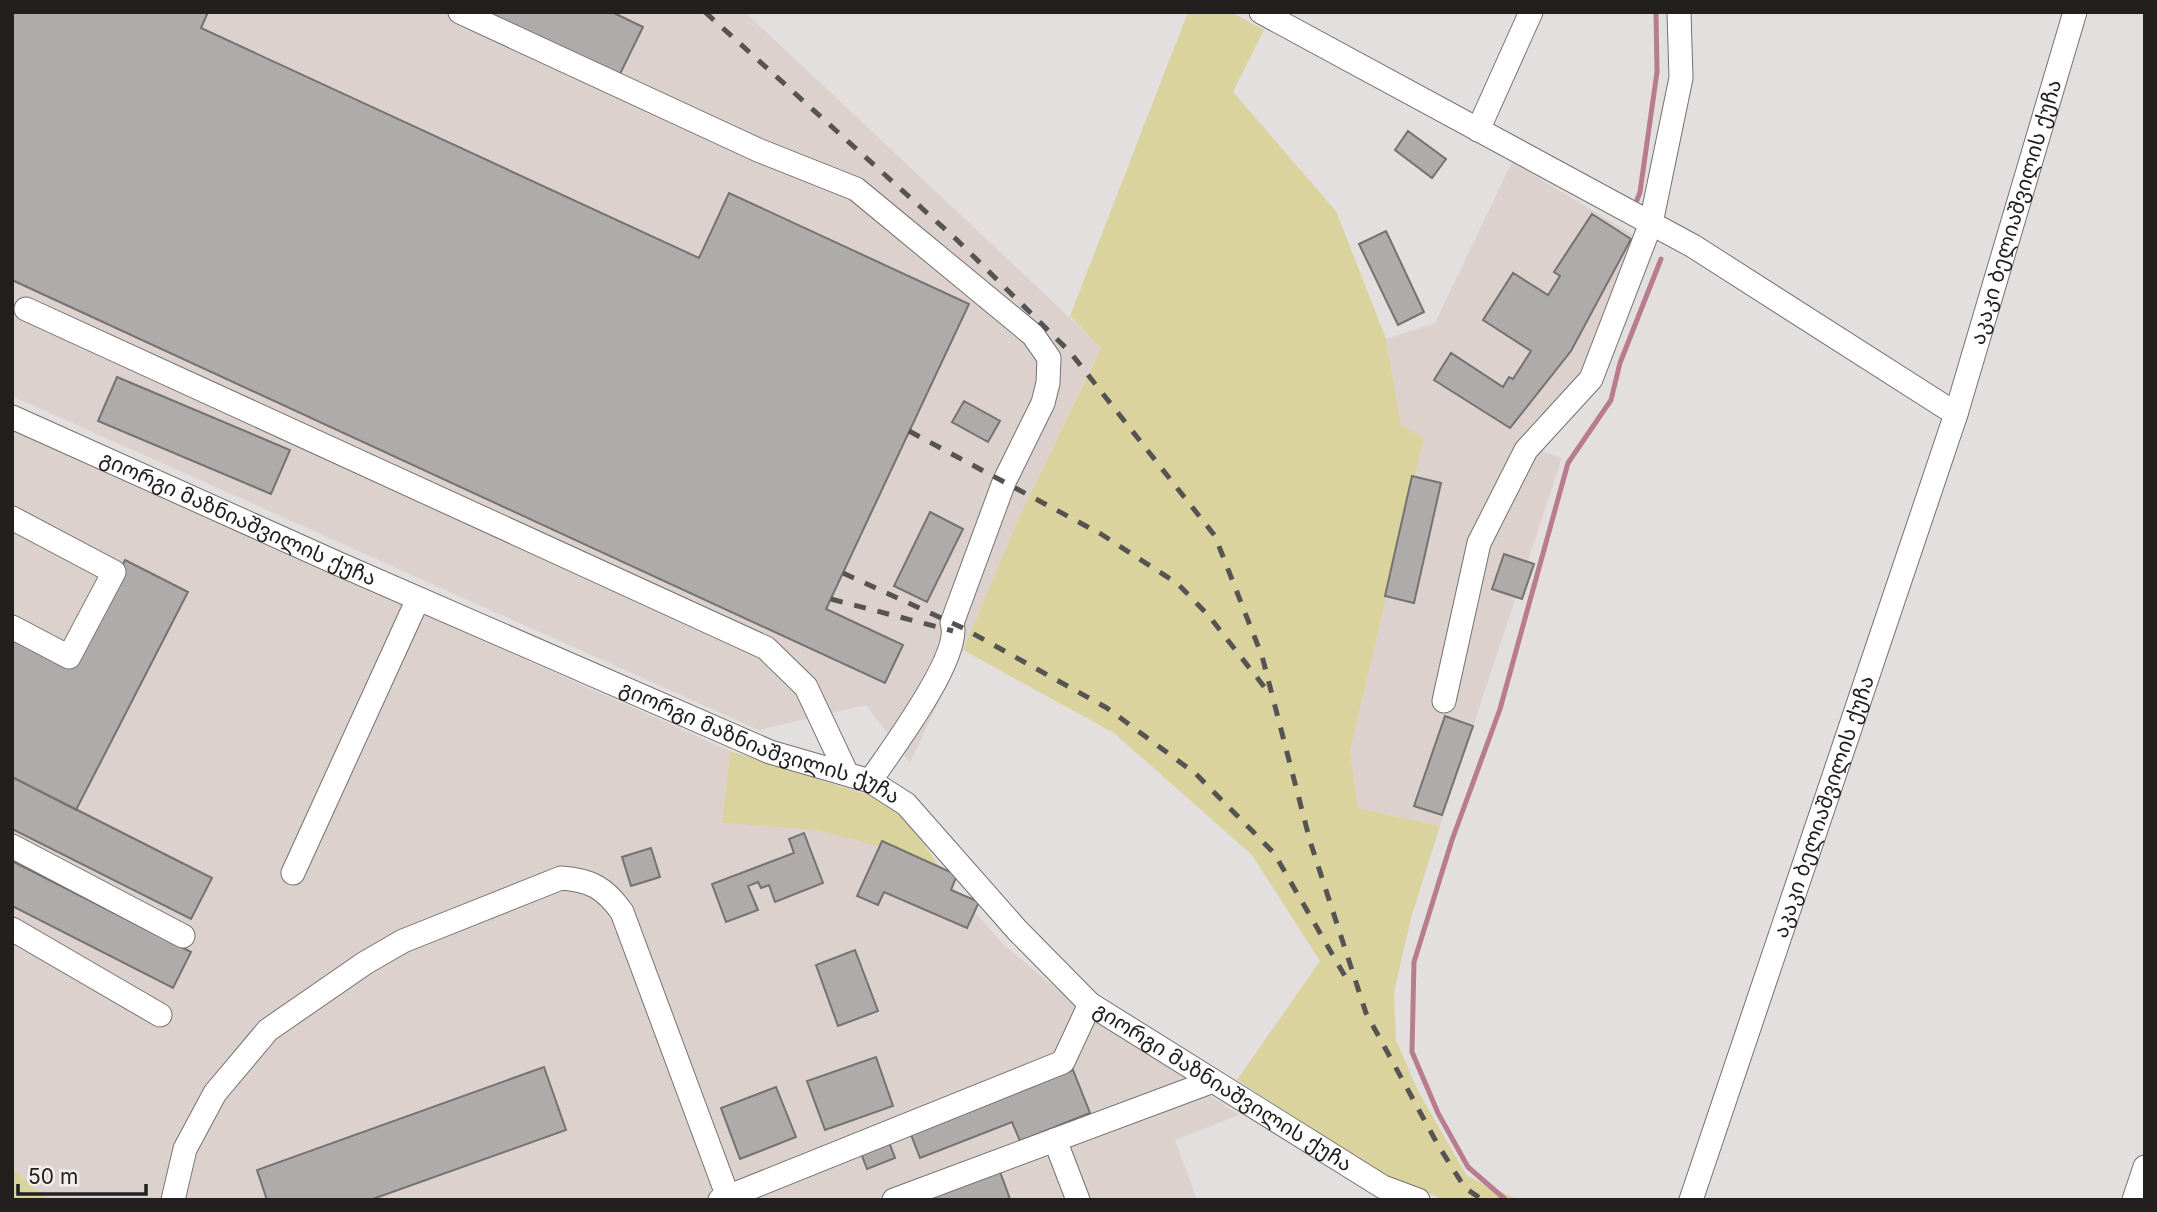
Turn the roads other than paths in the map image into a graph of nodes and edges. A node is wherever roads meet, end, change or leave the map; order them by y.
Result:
1 (460, 12) edge
2 (1261, 12) edge
3 (1531, 12) edge
4 (1679, 12) edge
5 (2075, 12) edge
6 (1478, 130) junction
7 (1651, 223) junction
8 (26, 309) dead end
9 (1955, 414) junction
10 (13, 421) edge
11 (12, 518) edge
12 (418, 598) junction
13 (12, 627) edge
14 (1444, 701) dead end
15 (847, 774) junction
16 (870, 781) junction
17 (12, 846) edge
18 (293, 873) dead end
19 (12, 929) edge
20 (183, 936) dead end
21 (1090, 1004) junction
22 (160, 1015) dead end
23 (1213, 1081) junction
24 (1055, 1140) junction
25 (2145, 1167) edge
26 (724, 1198) edge
27 (173, 1200) edge
28 (894, 1200) edge
29 (1078, 1200) edge
30 (1419, 1200) edge
31 (1691, 1200) edge
32 (2134, 1200) edge

1 - 16 street
2 - 6 street
3 - 6 street
4 - 7 street
5 - 9 street, აკაკი ბელიაშვილის ქუჩა
6 - 7 street
7 - 9 street
7 - 14 street
8 - 15 street
9 - 31 street, აკაკი ბელიაშვილის ქუჩა
10 - 12 street, გიორგი მაზნიაშვილის ქუჩა
11 - 13 street
12 - 15 street, გიორგი მაზნიაშვილის ქუჩა
12 - 18 street
15 - 16 street, გიორგი მაზნიაშვილის ქუჩა
16 - 21 street, გიორგი მაზნიაშვილის ქუჩა
17 - 20 street
19 - 22 street
21 - 23 street, გიორგი მაზნიაშვილის ქუჩა
21 - 26 street
23 - 24 street
23 - 30 street, გიორგი მაზნიაშვილის ქუჩა
24 - 28 street
24 - 29 street
25 - 32 street
26 - 27 street

